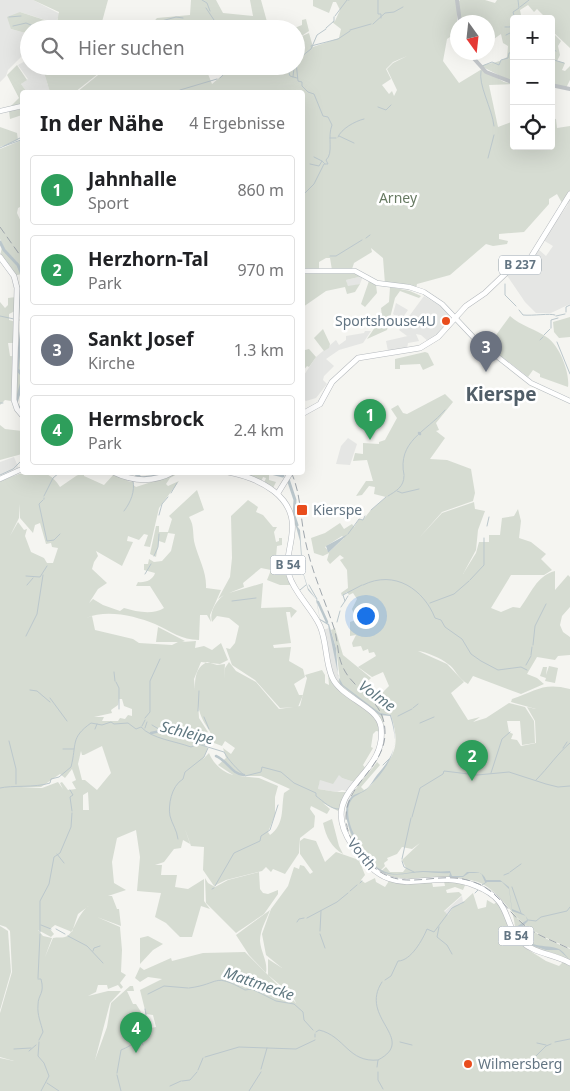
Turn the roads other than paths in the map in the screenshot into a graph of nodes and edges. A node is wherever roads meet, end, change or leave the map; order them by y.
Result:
1 (458, 0) edge
2 (459, 15) edge
3 (475, 60) edge
4 (510, 81) edge
5 (555, 86) edge
6 (570, 89) edge
7 (20, 106) edge
8 (0, 111) edge
9 (570, 194) edge
10 (0, 257) edge
11 (305, 271) edge
12 (457, 320) junction
13 (570, 401) edge
14 (20, 412) edge
15 (305, 412) edge
16 (20, 469) edge
17 (120, 475) edge
18 (167, 475) edge
19 (237, 475) edge
20 (289, 475) edge
21 (0, 479) edge
22 (278, 493) junction
23 (570, 963) edge

1 - 2 street
3 - 4 street
5 - 6 street
7 - 8 main road
9 - 12 main road, B 237
10 - 14 main road
11 - 12 main road
12 - 13 main road
12 - 15 main road, B 237
16 - 21 main road
17 - 18 main road
19 - 22 main road
20 - 22 main road
22 - 23 main road, Vorth / B 54

